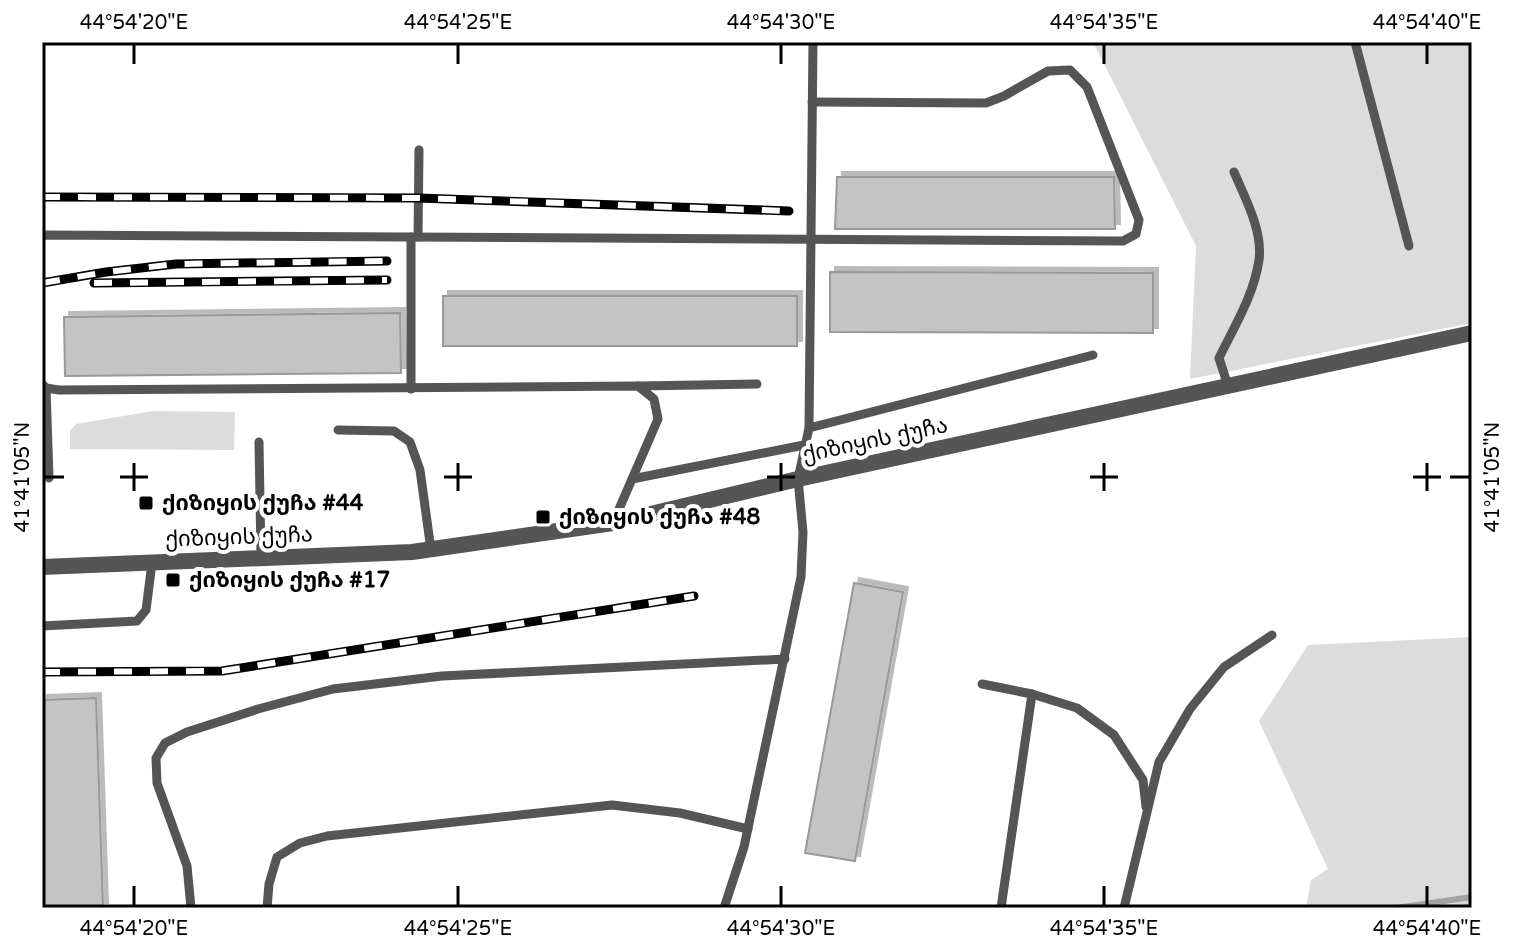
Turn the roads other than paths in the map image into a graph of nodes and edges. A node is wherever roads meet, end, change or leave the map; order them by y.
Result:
1 (813, 42) edge
2 (1355, 42) edge
3 (812, 102) junction
4 (419, 150) dead end
5 (1234, 172) dead end
6 (42, 237) edge
7 (415, 237) junction
8 (811, 240) junction
9 (1409, 246) dead end
10 (1472, 333) edge
11 (1093, 355) dead end
12 (757, 384) dead end
13 (44, 386) edge
14 (638, 386) junction
15 (1228, 386) junction
16 (411, 389) junction
17 (809, 428) junction
18 (338, 430) dead end
19 (259, 442) dead end
20 (804, 445) junction
21 (49, 478) dead end
22 (632, 479) junction
23 (798, 479) junction
24 (613, 523) junction
25 (431, 550) junction
26 (261, 558) junction
27 (152, 563) junction
28 (42, 567) edge
29 (42, 626) edge
30 (1272, 635) dead end
31 (785, 659) junction
32 (982, 684) dead end
33 (1032, 694) junction
34 (1147, 814) junction
35 (748, 829) junction
36 (191, 908) edge
37 (267, 908) edge
38 (724, 908) edge
39 (1001, 908) edge
40 (1124, 908) edge

1 - 3 lane
2 - 9 lane
3 - 8 lane
3 - 8 lane
4 - 7 lane
5 - 15 lane
6 - 7 lane
7 - 8 lane
7 - 16 lane
8 - 17 lane
10 - 15 street, ქიზიყის ქუჩა
11 - 17 lane
12 - 14 lane
13 - 16 lane
13 - 21 lane
14 - 16 lane
14 - 22 lane
15 - 23 street, ქიზიყის ქუჩა
17 - 20 lane
18 - 25 lane
19 - 26 lane
20 - 22 lane
20 - 23 lane
22 - 24 lane
23 - 24 street, ქიზიყის ქუჩა
23 - 31 lane
24 - 25 street, ქიზიყის ქუჩა
25 - 26 street, ქიზიყის ქუჩა
26 - 27 street, ქიზიყის ქუჩა
27 - 28 street, ქიზიყის ქუჩა
27 - 29 lane
30 - 34 lane
31 - 35 lane
31 - 36 lane
32 - 33 lane
33 - 34 lane
33 - 39 lane
34 - 40 lane
35 - 37 lane
35 - 38 lane

